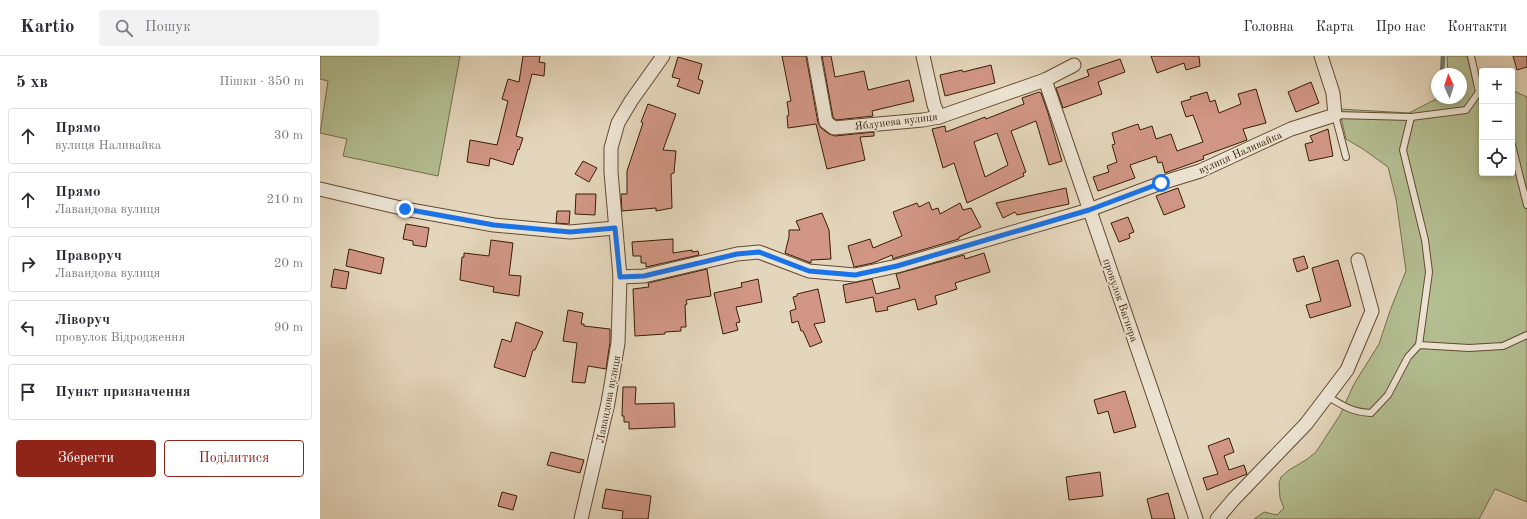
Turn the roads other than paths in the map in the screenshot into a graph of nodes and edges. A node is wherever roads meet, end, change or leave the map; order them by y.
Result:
1 (663, 56) edge
2 (814, 56) edge
3 (923, 56) edge
4 (1321, 56) edge
5 (1471, 56) edge
6 (1074, 65) dead end
7 (1045, 80) junction
8 (1479, 90) edge
9 (1479, 95) edge
10 (1335, 115) junction
11 (939, 117) junction
12 (1410, 118) junction
13 (1346, 157) dead end
14 (1515, 157) edge
15 (320, 189) edge
16 (1527, 205) edge
17 (1089, 210) junction
18 (615, 228) junction
19 (1358, 260) dead end
20 (620, 277) junction
21 (1527, 336) edge
22 (1419, 345) junction
23 (1327, 396) junction
24 (581, 519) edge
25 (1196, 519) edge
26 (1217, 519) edge

1 - 18 street, Лавандова вулиця
2 - 11 street, Яблунева вулиця
3 - 11 street
4 - 10 street
5 - 8 lane
6 - 7 street, Яблунева вулиця
7 - 11 street, Яблунева вулиця
7 - 17 street, провулок Вагнера
9 - 12 lane
10 - 12 lane
10 - 13 lane
10 - 17 street, вулиця Наливайка
12 - 22 lane
14 - 16 lane
15 - 18 street
17 - 20 street
17 - 25 street, провулок Вагнера
18 - 20 street, Лавандова вулиця
19 - 23 street
20 - 24 street, Лавандова вулиця
21 - 22 lane
22 - 23 lane
23 - 26 street

